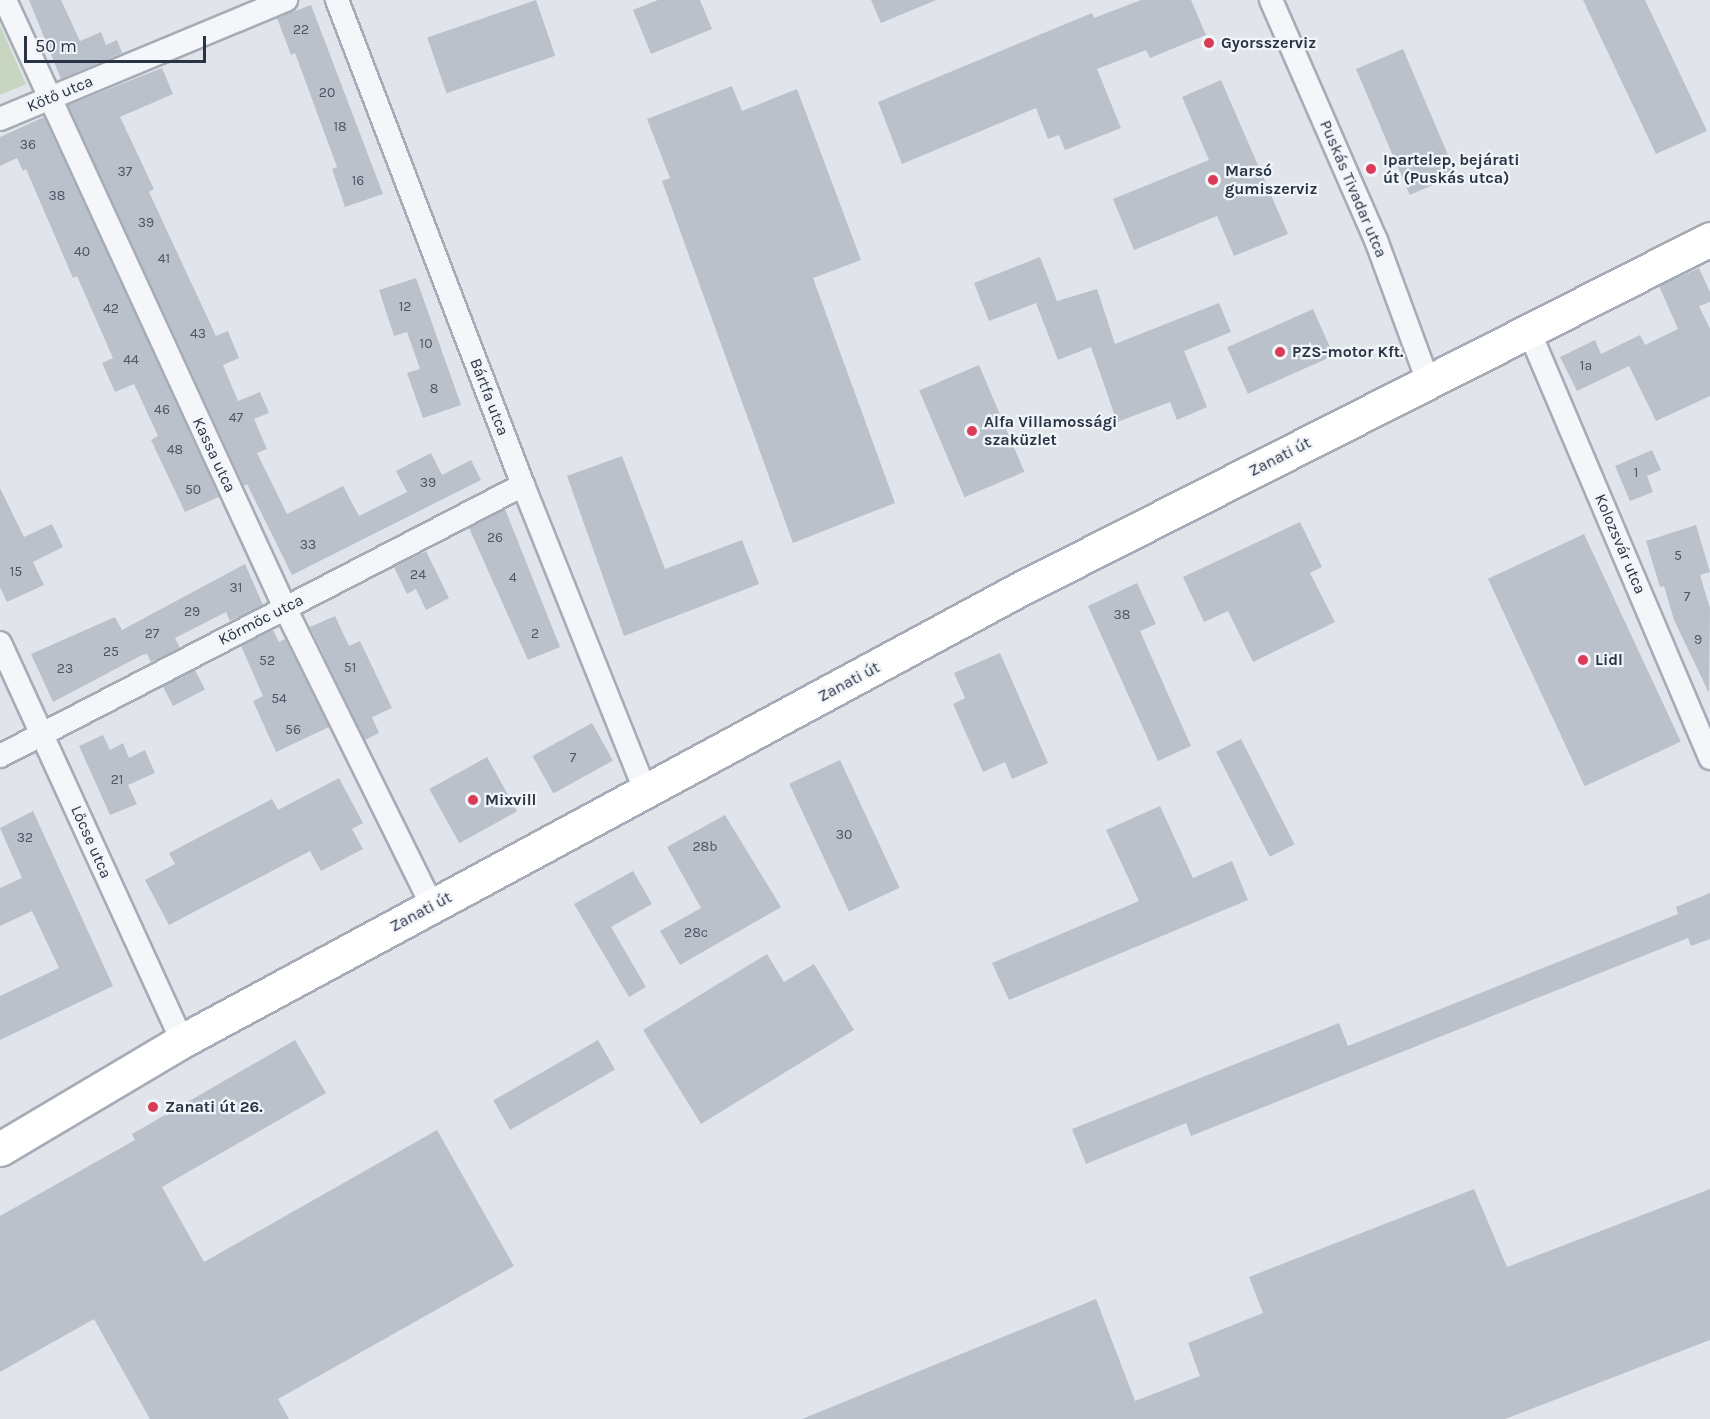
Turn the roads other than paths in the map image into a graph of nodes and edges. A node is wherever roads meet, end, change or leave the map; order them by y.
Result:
1 (5, 0) edge
2 (286, 0) edge
3 (337, 0) edge
4 (1271, 0) edge
5 (50, 98) junction
6 (0, 119) edge
7 (1710, 239) edge
8 (1529, 331) junction
9 (1428, 381) junction
10 (523, 485) junction
11 (285, 608) junction
12 (0, 643) edge
13 (42, 734) junction
14 (0, 756) edge
15 (1710, 758) edge
16 (646, 792) junction
17 (432, 905) junction
18 (182, 1041) junction
19 (0, 1149) edge

1 - 5 street, Kassa utca
2 - 5 street, Kötő utca
3 - 10 street, Bártfa utca
4 - 9 street, Puskás Tivadar utca
5 - 6 street, Kötő utca
5 - 11 street, Kassa utca
7 - 8 street, Zanati út
8 - 9 street, Zanati út
8 - 15 street, Kolozsvár utca
9 - 16 street, Zanati út
10 - 11 street, Körmöc utca
10 - 16 street, Bártfa utca
11 - 13 street, Körmöc utca
11 - 17 street, Kassa utca
12 - 13 street, Lőcse utca
13 - 14 street, Körmöc utca
13 - 18 street, Lőcse utca
16 - 17 street, Zanati út
17 - 18 street, Zanati út
18 - 19 street, Zanati út

